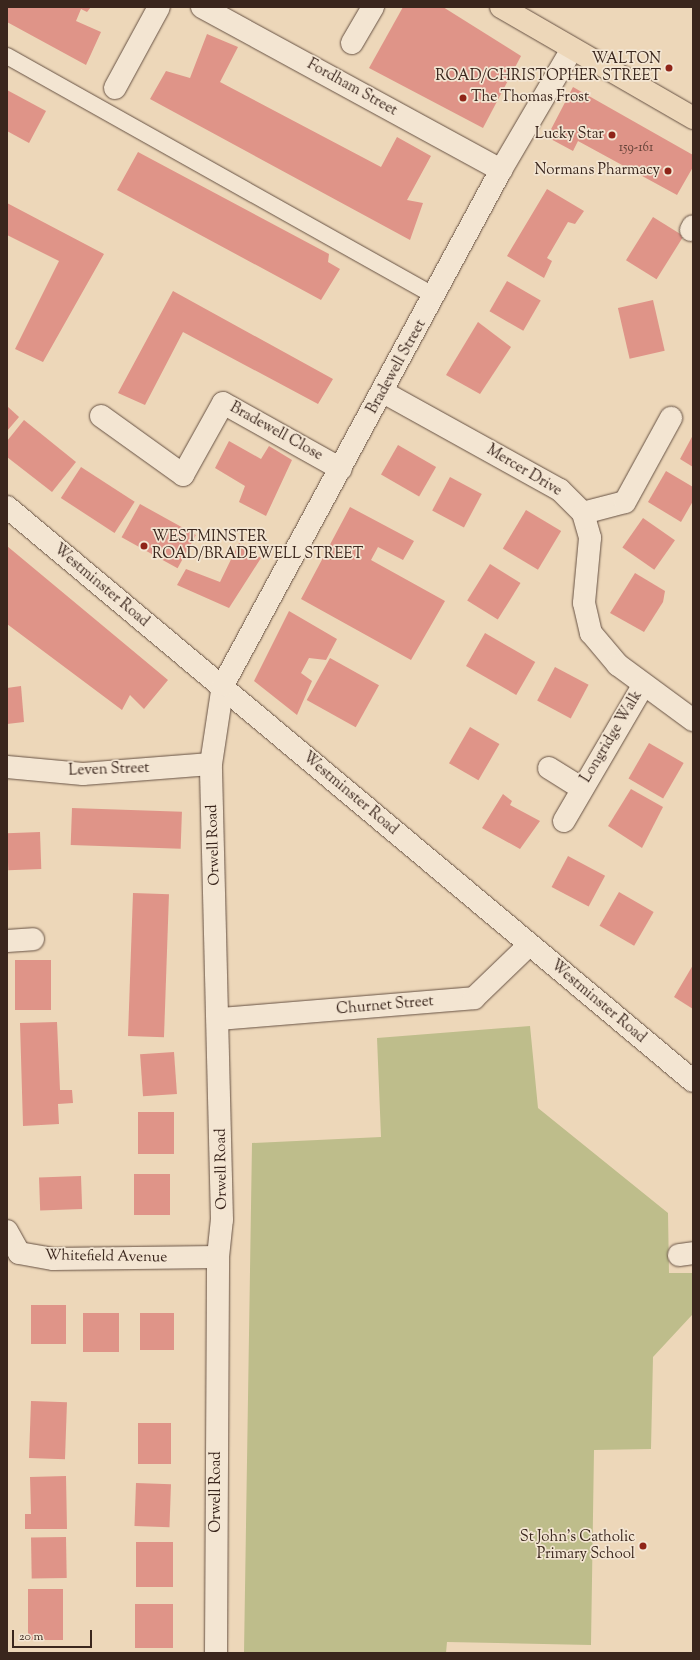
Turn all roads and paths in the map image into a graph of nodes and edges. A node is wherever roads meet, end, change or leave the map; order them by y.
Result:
1 (159, 7) edge
2 (202, 7) edge
3 (373, 7) edge
4 (501, 7) edge
5 (352, 43) dead end
6 (572, 49) junction
7 (7, 56) edge
8 (115, 88) joint
9 (104, 108) junction
10 (693, 118) edge
11 (501, 170) junction
12 (435, 296) junction
13 (383, 392) junction
14 (101, 416) dead end
15 (671, 418) dead end
16 (341, 469) junction
17 (7, 507) edge
18 (583, 513) junction
19 (223, 685) junction
20 (643, 686) junction
21 (693, 720) edge
22 (211, 764) junction
23 (7, 767) edge
24 (549, 768) dead end
25 (581, 788) junction
26 (564, 821) dead end
27 (33, 939) dead end
28 (7, 941) edge
29 (528, 945) junction
30 (220, 1019) junction
31 (693, 1081) edge
32 (7, 1231) edge
33 (13, 1254) edge
34 (218, 1258) junction
35 (216, 1653) edge

1 - 8 street
2 - 11 street, Fordham Street
3 - 5 street
4 - 6 highway
6 - 10 highway
6 - 11 street, Bradewell Street
7 - 9 street
8 - 9 street
9 - 12 street
11 - 12 street, Bradewell Street
12 - 13 street, Bradewell Street
13 - 16 street, Bradewell Street
13 - 18 street, Mercer Drive
14 - 16 street, Bradewell Close
15 - 18 street
16 - 19 street, Bradewell Street
17 - 19 street, Westminster Road
18 - 20 street, Mercer Drive
19 - 22 street, Orwell Road
19 - 29 street, Westminster Road
20 - 21 street, Mercer Drive
20 - 25 street, Longridge Walk
22 - 23 street, Leven Street
22 - 30 street, Orwell Road
24 - 25 street, Longridge Walk
25 - 26 street, Longridge Walk
27 - 28 street
29 - 30 street, Churnet Street
29 - 31 street, Westminster Road
30 - 34 street, Orwell Road
32 - 33 street, Whitefield Avenue
33 - 34 street, Whitefield Avenue
34 - 35 street, Orwell Road

